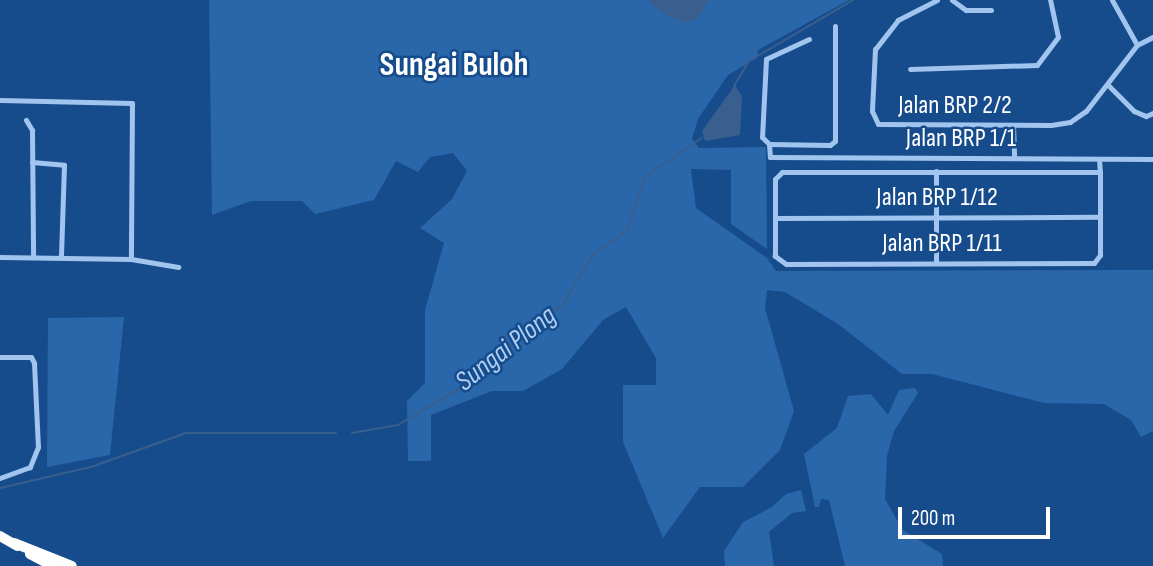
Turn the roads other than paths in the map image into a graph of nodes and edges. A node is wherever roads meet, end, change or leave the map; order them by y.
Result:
1 (937, 0) edge
2 (952, 0) edge
3 (1050, 0) edge
4 (1112, 0) edge
5 (992, 10) dead end
6 (835, 26) dead end
7 (1153, 37) edge
8 (809, 39) dead end
9 (1137, 45) junction
10 (910, 69) dead end
11 (1108, 85) junction
12 (0, 100) edge
13 (1153, 113) edge
14 (26, 120) dead end
15 (1013, 125) junction
16 (769, 144) junction
17 (779, 144) junction
18 (780, 157) junction
19 (1014, 158) junction
20 (1099, 159) junction
21 (1153, 159) edge
22 (32, 162) junction
23 (936, 171) junction
24 (1100, 172) junction
25 (936, 217) junction
26 (1100, 217) junction
27 (775, 218) junction
28 (0, 257) edge
29 (33, 257) junction
30 (61, 257) junction
31 (131, 259) junction
32 (936, 263) junction
33 (178, 267) dead end
34 (0, 357) edge
35 (0, 478) edge
36 (0, 536) edge
37 (14, 543) junction
38 (36, 549) junction
39 (53, 566) edge
40 (59, 566) edge
41 (72, 566) edge

1 - 15 street, Jalan BRP 2/2
2 - 5 street
3 - 10 street
4 - 9 street
6 - 17 street
7 - 9 street, Jalan BRP 2/2
8 - 16 street
9 - 11 street, Jalan BRP 2/2
11 - 13 street
11 - 15 street, Jalan BRP 2/2
12 - 31 street
14 - 22 street
15 - 19 street
16 - 17 street
16 - 18 street, Jalan BRP 1/1
17 - 18 street
18 - 19 street, Jalan BRP 1/1
19 - 20 street, Jalan BRP 1/1
20 - 21 street, Jalan BRP 1/1
20 - 24 street, Jalan BRP 1/11
22 - 29 street
22 - 30 street
23 - 24 street
23 - 25 street
23 - 27 street, Jalan BRP 1/11
24 - 26 street, Jalan BRP 1/11
25 - 26 street, Jalan BRP 1/12
25 - 27 street, Jalan BRP 1/12
25 - 32 street
26 - 32 street, Jalan BRP 1/11
27 - 32 street, Jalan BRP 1/11
28 - 29 street
29 - 30 street
30 - 31 street
31 - 33 street
34 - 35 street
36 - 37 highway
37 - 38 highway
37 - 39 highway
38 - 40 highway
38 - 41 highway

